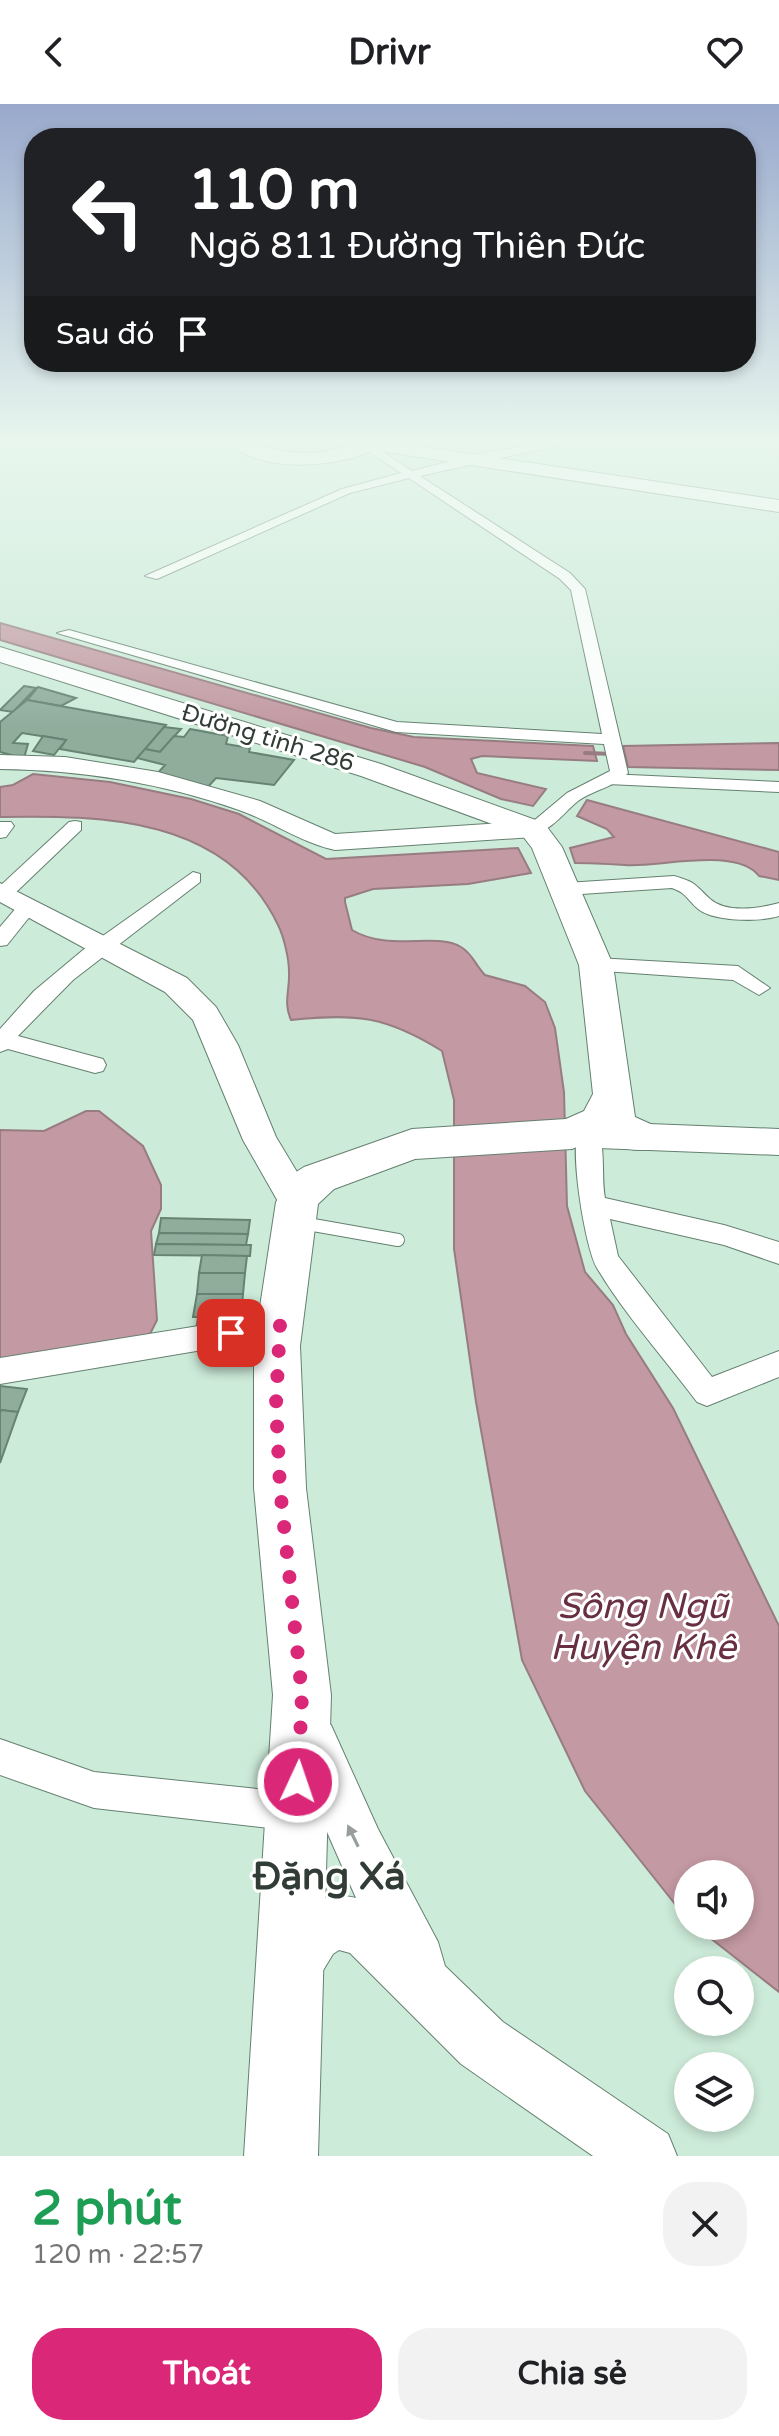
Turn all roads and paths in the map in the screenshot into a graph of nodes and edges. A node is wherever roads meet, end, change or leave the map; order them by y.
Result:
1 (242, 537) edge
2 (506, 537) edge
3 (152, 576) dead end
4 (64, 633) dead end
5 (0, 654) edge
6 (613, 743) junction
7 (0, 762) edge
8 (614, 775) junction
9 (779, 787) edge
10 (75, 826) dead end
11 (533, 829) junction
12 (193, 878) dead end
13 (566, 889) junction
14 (11, 896) edge
15 (779, 909) edge
16 (0, 940) edge
17 (101, 946) junction
18 (596, 965) junction
19 (759, 988) dead end
20 (1, 1042) edge
21 (95, 1065) dead end
22 (612, 1095) junction
23 (580, 1135) junction
24 (641, 1137) junction
25 (779, 1142) edge
26 (593, 1205) junction
27 (295, 1212) junction
28 (398, 1240) dead end
29 (779, 1253) edge
30 (280, 1325) junction
31 (779, 1364) edge
32 (0, 1371) edge
33 (302, 1695) junction
34 (0, 1757) edge
35 (296, 1812) junction
36 (290, 1976) junction
37 (443, 2003) junction
38 (281, 2156) edge
39 (646, 2156) edge

1 - 3 street
2 - 6 street
4 - 6 street
5 - 11 main road, Đường tỉnh 286
6 - 8 street
7 - 11 street
8 - 9 lane
8 - 11 street
10 - 14 street
11 - 13 main road
12 - 17 street
13 - 15 street
13 - 18 main road
14 - 16 street
14 - 17 street
17 - 20 street
17 - 27 street
18 - 19 street
18 - 22 main road
20 - 21 street
22 - 23 main road
22 - 24 main road
23 - 24 street
23 - 26 street
23 - 27 main road
24 - 25 street
26 - 29 street
26 - 31 street
27 - 28 lane
27 - 30 main road
30 - 32 street
30 - 33 main road
33 - 35 main road
37 -> 33 street
34 - 35 street
35 - 36 main road
36 - 37 street
36 - 38 main road
37 - 39 street

